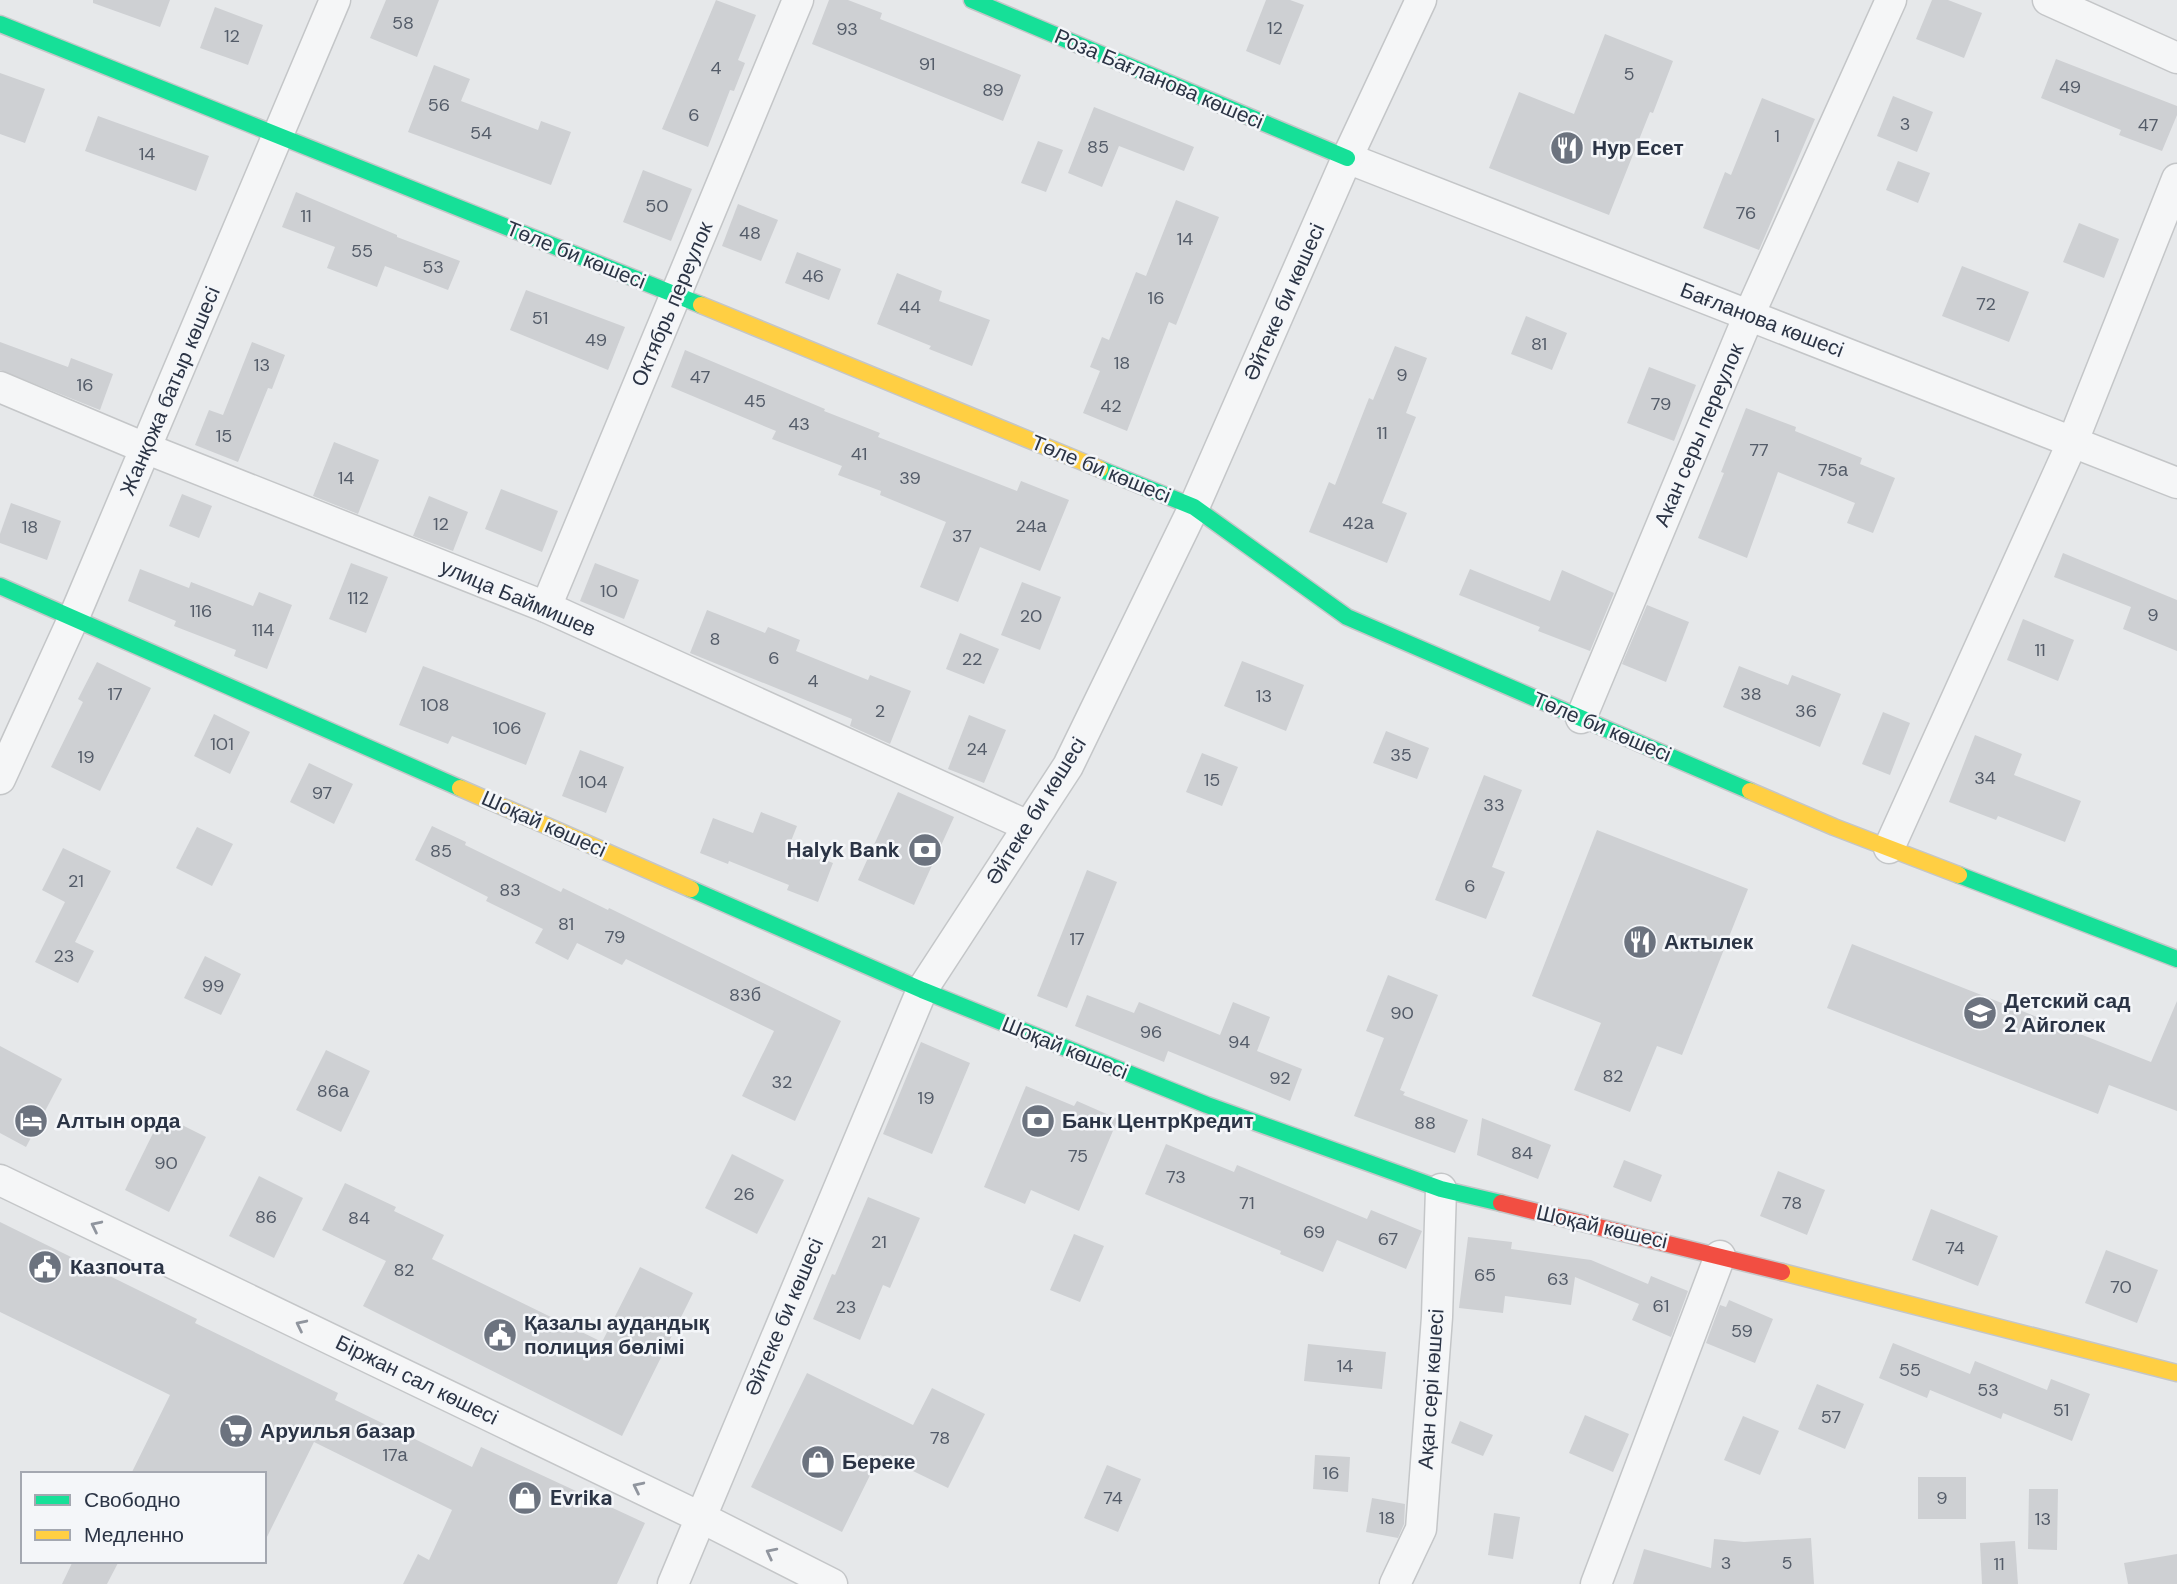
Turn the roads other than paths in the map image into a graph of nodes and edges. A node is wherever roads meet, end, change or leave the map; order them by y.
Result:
1 (335, 0) edge
2 (798, 0) edge
3 (972, 0) edge
4 (1421, 0) edge
5 (1891, 0) edge
6 (2048, 0) edge
7 (0, 24) edge
8 (2177, 58) edge
9 (278, 136) junction
10 (1346, 158) junction
11 (2177, 179) edge
12 (676, 295) junction
13 (1749, 315) junction
14 (0, 387) edge
15 (2073, 442) junction
16 (145, 448) junction
17 (2177, 483) edge
18 (1194, 507) junction
19 (0, 586) edge
20 (545, 607) junction
21 (74, 617) junction
22 (1581, 718) junction
23 (0, 779) edge
24 (1028, 826) junction
25 (1889, 848) junction
26 (2177, 959) edge
27 (922, 990) junction
28 (0, 1180) edge
29 (1441, 1189) junction
30 (1720, 1255) junction
31 (2177, 1373) edge
32 (700, 1517) junction
33 (673, 1584) edge
34 (832, 1584) edge
35 (1395, 1584) edge
36 (1596, 1584) edge

1 - 9 street, Жанқожа батыр көшесі
2 - 12 street, Октябрь переулок
3 - 10 street, Роза Бағланова көшесі
4 - 10 street, Әйтеке би көшесі
5 - 13 street, Акан серы переулок
6 - 8 street
7 - 9 street, Төле би көшесі
9 - 12 street, Төле би көшесі
9 - 16 street, Жанқожа батыр көшесі
10 - 13 street, Бағланова көшесі
10 - 18 street, Әйтеке би көшесі
11 - 15 street
12 - 18 street, Төле би көшесі
12 - 20 street, Октябрь переулок
13 - 15 street, Бағланова көшесі
13 - 22 street, Акан серы переулок
14 - 16 street, улица Баймишев
15 - 17 street, Бағланова көшесі
15 - 25 street
16 - 20 street, улица Баймишев
16 - 21 street, Жанқожа батыр көшесі
18 - 22 street, Төле би көшесі
18 - 24 street, Әйтеке би көшесі
19 - 21 street, Шоқай көшесі
20 - 24 street, улица Баймишев
21 - 23 street, Жанқожа батыр көшесі
21 - 27 street, Шоқай көшесі
22 - 25 street, Төле би көшесі
24 - 27 street, Әйтеке би көшесі
25 - 26 street, Төле би көшесі
27 - 29 street, Шоқай көшесі
27 - 32 street, Әйтеке би көшесі
32 -> 28 street, Біржан сал көшесі
29 - 30 street, Шоқай көшесі
29 - 35 street, Ақан сері көшесі
30 - 31 street, Шоқай көшесі
30 - 36 street
32 - 33 street, Әйтеке би көшесі
34 -> 32 street, Біржан сал көшесі

